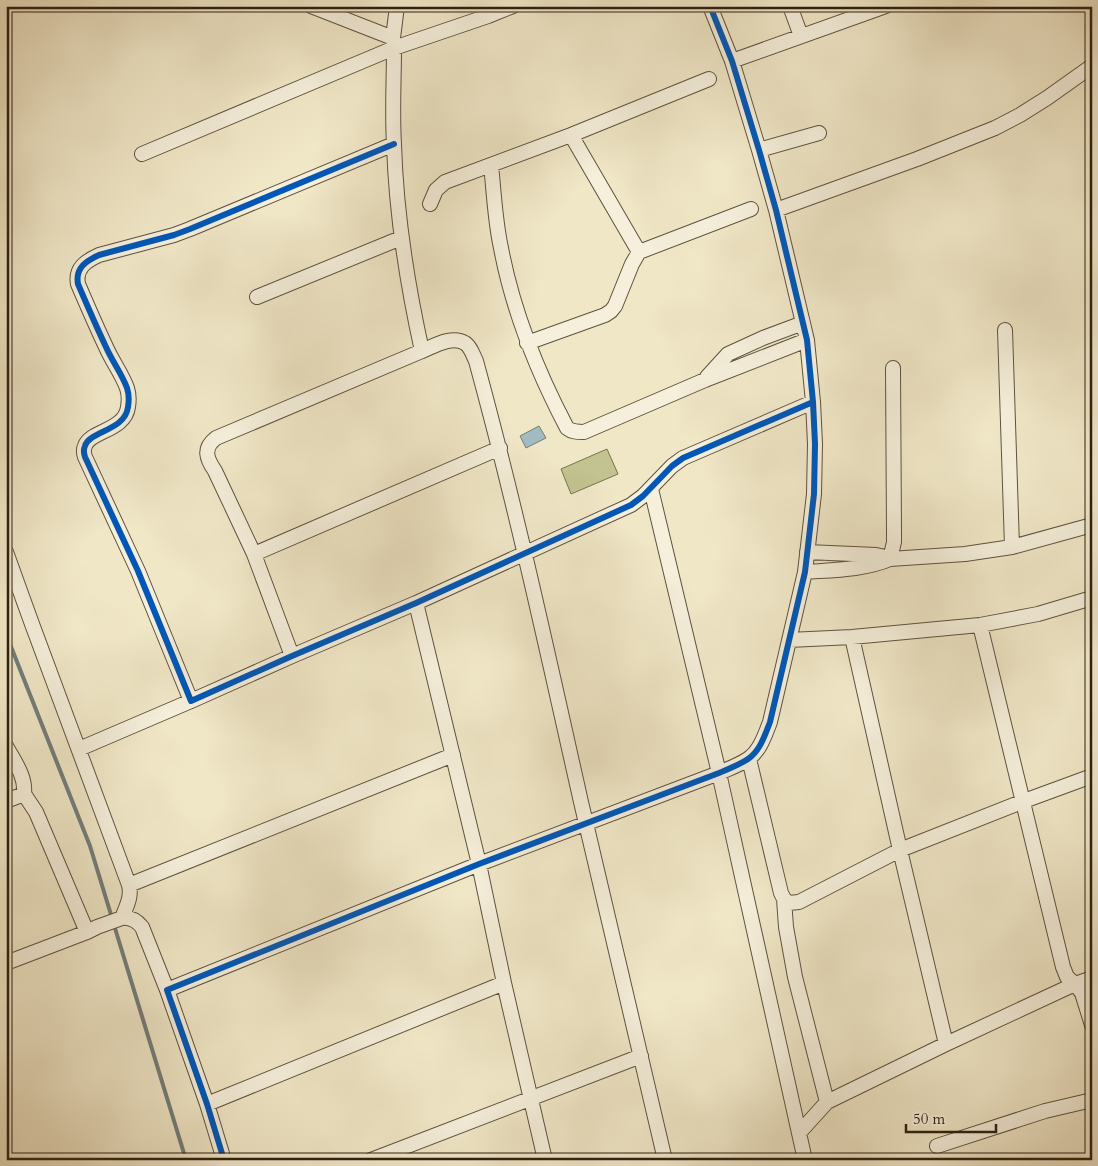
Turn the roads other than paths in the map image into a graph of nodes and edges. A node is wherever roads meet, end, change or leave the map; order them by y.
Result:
1 (311, 6) edge
2 (397, 6) edge
3 (513, 6) edge
4 (710, 6) edge
5 (790, 6) edge
6 (886, 6) edge
7 (801, 36) junction
8 (393, 43) junction
9 (732, 61) junction
10 (1092, 66) edge
11 (709, 79) dead end
12 (818, 133) dead end
13 (571, 135) junction
14 (394, 144) junction
15 (760, 150) junction
16 (142, 154) dead end
17 (491, 165) junction
18 (430, 204) dead end
19 (751, 209) dead end
20 (776, 210) junction
21 (401, 238) junction
22 (639, 252) junction
23 (256, 297) dead end
24 (803, 323) junction
25 (1005, 330) dead end
26 (807, 340) junction
27 (527, 343) junction
28 (422, 351) junction
29 (893, 368) dead end
30 (705, 380) junction
31 (813, 402) junction
32 (500, 448) junction
33 (651, 488) junction
34 (1092, 525) edge
35 (1012, 547) junction
36 (6, 552) edge
37 (524, 552) junction
38 (807, 552) junction
39 (254, 554) junction
40 (890, 559) junction
41 (805, 572) junction
42 (1092, 598) edge
43 (416, 603) junction
44 (980, 625) junction
45 (852, 637) junction
46 (789, 640) junction
47 (292, 656) junction
48 (191, 701) junction
49 (6, 746) edge
50 (79, 749) junction
51 (452, 755) junction
52 (748, 759) junction
53 (719, 773) junction
54 (1092, 776) edge
55 (24, 794) junction
56 (6, 801) edge
57 (1024, 801) junction
58 (586, 824) junction
59 (900, 850) junction
60 (479, 864) junction
61 (129, 885) junction
62 (784, 899) junction
63 (118, 919) junction
64 (92, 929) junction
65 (6, 962) edge
66 (1092, 978) edge
67 (504, 982) junction
68 (1075, 984) junction
69 (167, 990) junction
70 (1092, 1025) edge
71 (946, 1044) junction
72 (641, 1056) junction
73 (531, 1097) junction
74 (1092, 1100) edge
75 (827, 1102) junction
76 (207, 1104) junction
77 (799, 1133) junction
78 (938, 1146) dead end
79 (224, 1160) edge
80 (371, 1160) edge
81 (545, 1160) edge
82 (665, 1160) edge
83 (805, 1160) edge

1 - 8 street
2 - 8 street
3 - 8 street
4 - 9 street
5 - 7 street
6 - 7 street
7 - 9 street
8 - 14 street
8 - 16 street
9 - 15 street
10 - 20 street
11 - 13 street
12 - 15 street
13 - 17 street
13 - 22 street
14 - 21 street
14 - 48 street
15 - 20 street
17 - 18 street
17 - 27 street
19 - 22 street
20 - 24 street
21 - 23 street
21 - 28 street
22 - 27 street
24 - 26 street
24 - 30 street
25 - 35 street
26 - 30 street
26 - 31 street
27 - 30 street
28 - 32 street
28 - 39 street
29 - 40 street
31 - 33 street
31 - 38 street
32 - 37 street
32 - 39 street
33 - 37 street
33 - 53 street
34 - 35 street
35 - 40 street
36 - 50 street
37 - 43 street
37 - 58 street
38 - 40 street
38 - 41 street
39 - 47 street
40 - 41 street
41 - 46 street
42 - 44 street
43 - 47 street
43 - 51 street
44 - 45 street
44 - 57 street
45 - 46 street
45 - 59 street
46 - 52 street
47 - 48 street
48 - 50 street
49 - 55 street
50 - 61 street
51 - 60 street
51 - 61 street
52 - 53 street
52 - 62 street
53 - 58 street
53 - 77 street
54 - 57 street
55 - 56 street
55 - 64 street
57 - 59 street
57 - 68 street
58 - 60 street
58 - 72 street
59 - 62 street
59 - 71 street
60 - 67 street
60 - 69 street
61 - 63 street
62 - 75 street
63 - 64 street
63 - 69 street
64 - 65 street
66 - 68 street
67 - 73 street
67 - 76 street
68 - 70 street
68 - 71 street
69 - 76 street
71 - 75 street
72 - 73 street
72 - 82 street
73 - 80 street
73 - 81 street
74 - 78 street
75 - 77 street
76 - 79 street
77 - 83 street

